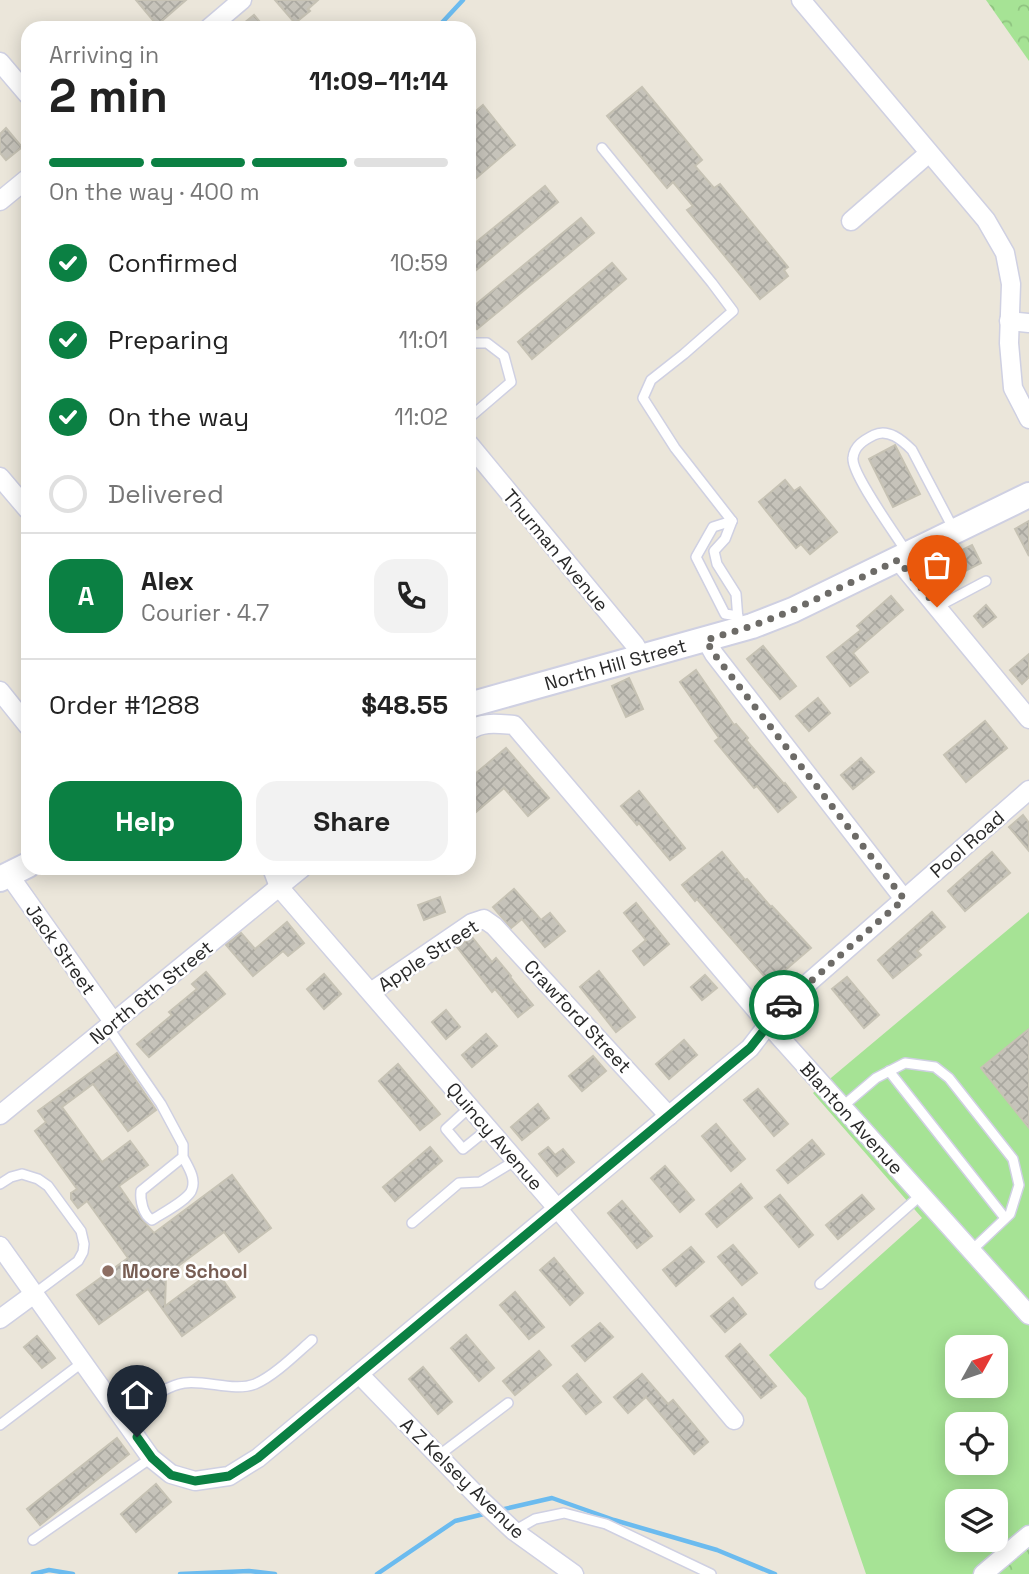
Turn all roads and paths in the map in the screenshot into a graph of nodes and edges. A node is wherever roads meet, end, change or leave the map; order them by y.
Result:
1 (242, 0) edge
2 (801, 0) edge
3 (217, 21) edge
4 (0, 62) edge
5 (21, 88) edge
6 (602, 148) dead end
7 (929, 153) junction
8 (21, 184) edge
9 (0, 201) edge
10 (851, 221) dead end
11 (1009, 321) junction
12 (1029, 323) edge
13 (476, 343) edge
14 (476, 412) edge
15 (1029, 419) edge
16 (476, 452) edge
17 (0, 477) edge
18 (1029, 495) edge
19 (21, 502) edge
20 (732, 521) junction
21 (955, 532) junction
22 (903, 557) junction
23 (986, 581) dead end
24 (937, 607) junction
25 (738, 623) junction
26 (706, 640) junction
27 (642, 657) junction
28 (0, 691) edge
29 (476, 703) edge
30 (21, 717) edge
31 (1029, 719) edge
32 (476, 727) edge
33 (1029, 790) edge
34 (12, 873) edge
35 (275, 875) edge
36 (294, 875) edge
37 (279, 887) junction
38 (904, 899) junction
39 (484, 919) joint
40 (371, 992) junction
41 (768, 1024) junction
42 (111, 1025) junction
43 (890, 1071) junction
44 (470, 1107) junction
45 (842, 1107) junction
46 (0, 1115) edge
47 (669, 1116) junction
48 (489, 1128) junction
49 (183, 1157) junction
50 (516, 1160) junction
51 (0, 1184) edge
52 (921, 1195) junction
53 (557, 1208) junction
54 (1005, 1218) junction
55 (412, 1223) dead end
56 (0, 1246) edge
57 (971, 1251) junction
58 (820, 1284) dead end
59 (34, 1294) junction
60 (1029, 1315) edge
61 (0, 1319) edge
62 (312, 1340) dead end
63 (83, 1363) junction
64 (359, 1374) junction
65 (508, 1403) dead end
66 (122, 1416) junction
67 (734, 1420) dead end
68 (0, 1425) edge
69 (438, 1456) junction
70 (152, 1458) junction
71 (514, 1531) junction
72 (1029, 1535) edge
73 (33, 1540) dead end
74 (574, 1574) edge
75 (711, 1574) edge
76 (983, 1574) edge

1 - 3 street
2 - 7 street
4 - 5 street
6 - 20 lane
7 - 10 street
7 - 11 street
8 - 9 street
11 - 12 street
11 - 15 street
13 - 14 lane
16 - 27 street, Thurman Avenue
17 - 19 street
18 - 21 street, North Hill Street
20 - 25 lane
20 - 25 lane
21 - 22 street, North Hill Street
21 - 22 lane
22 - 24 street
22 - 25 street, North Hill Street
23 - 24 lane
24 - 31 street
25 - 26 street, North Hill Street
26 - 27 street, North Hill Street
26 - 38 street
27 - 29 street, North Hill Street
28 - 30 street
32 - 41 street, Blanton Avenue
33 - 38 street, Pool Road
34 - 42 street, Jack Street
35 - 37 street
36 - 37 street, North 6th Street
37 - 40 street, Quincy Avenue
37 - 42 street, North 6th Street
38 - 41 street, Pool Road
39 - 40 street, Apple Street
39 - 47 street, Crawford Street
40 - 44 street, Quincy Avenue
41 - 45 street, Blanton Avenue
41 - 47 street, Pool Road
42 - 46 street, North 6th Street
42 - 49 lane
43 - 45 lane
43 - 54 lane
43 - 54 lane
44 - 48 street, Quincy Avenue
44 - 48 lane
45 - 52 street, Blanton Avenue
47 - 53 street, Pool Road
48 - 50 street, Quincy Avenue
49 - 49 lane
50 - 53 street, Quincy Avenue
50 - 55 lane
51 - 59 lane
52 - 57 street, Blanton Avenue
52 - 58 lane
53 - 64 street, Pool Road
53 - 67 street, Quincy Avenue
54 - 57 lane
56 - 59 street
57 - 60 street, Blanton Avenue
59 - 61 street
59 - 63 street
62 - 66 lane
63 - 66 street
63 - 68 lane
64 - 69 street, A Z Kelsey Avenue
64 - 70 street, Pool Road
65 - 69 lane
66 - 70 street
69 - 71 street, A Z Kelsey Avenue
70 - 73 lane
71 - 74 street, A Z Kelsey Avenue
71 - 75 lane
72 - 76 street

